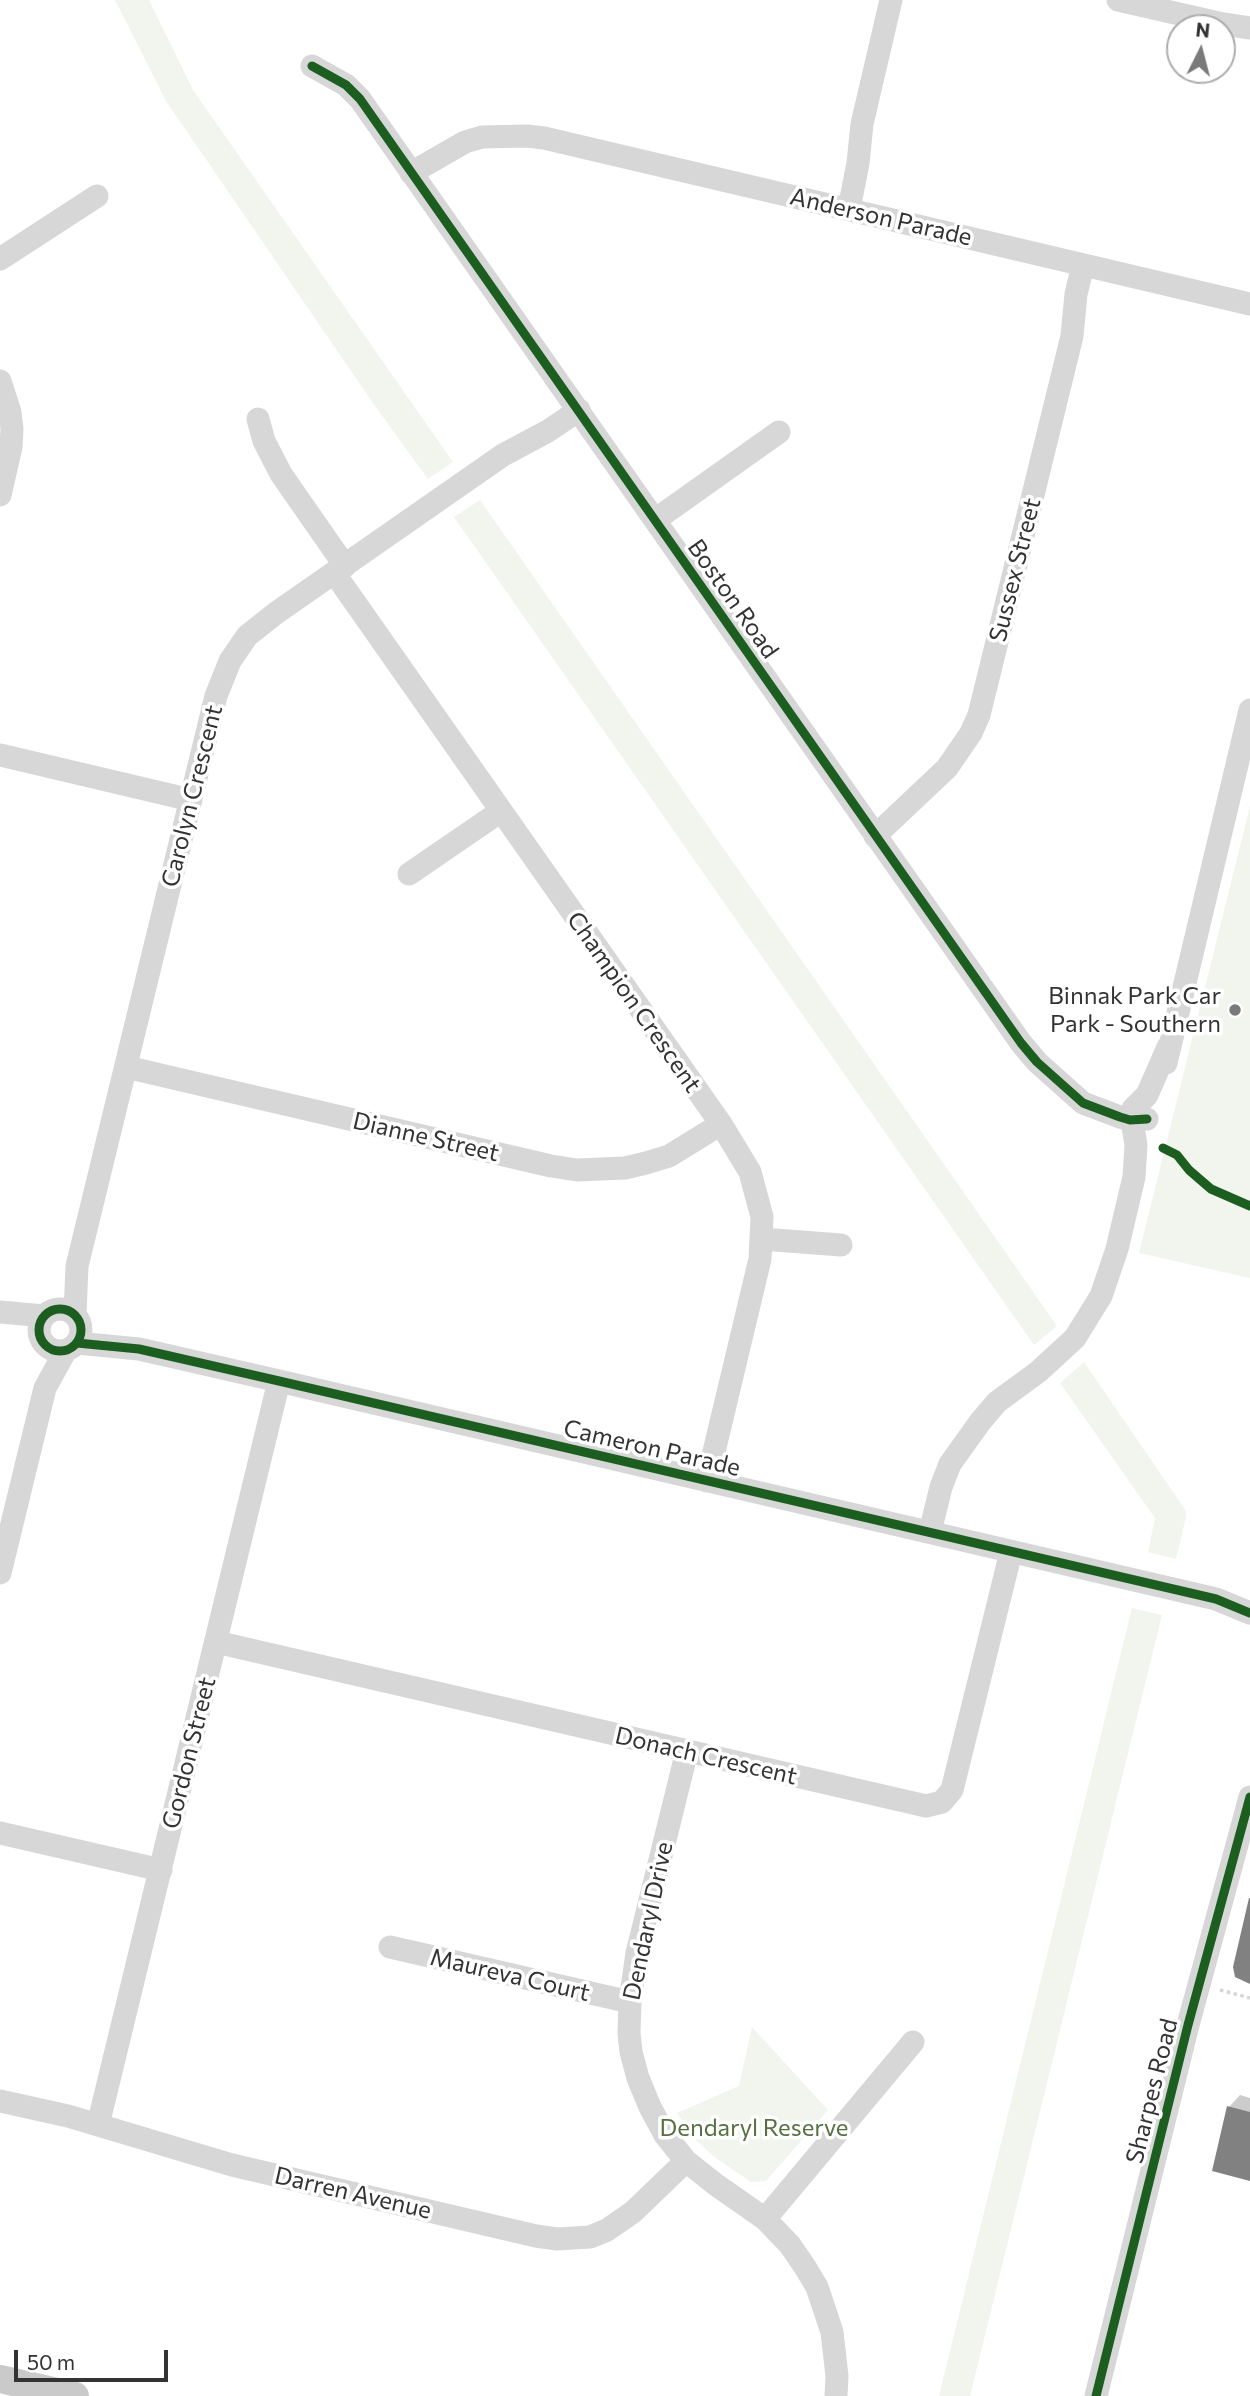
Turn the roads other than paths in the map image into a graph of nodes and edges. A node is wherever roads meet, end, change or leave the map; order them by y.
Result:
1 (891, 0) edge
2 (1118, 0) edge
3 (1250, 28) edge
4 (312, 66) dead end
5 (415, 179) junction
6 (97, 196) dead end
7 (842, 208) junction
8 (0, 259) edge
9 (1089, 266) junction
10 (1250, 304) edge
11 (0, 381) edge
12 (575, 405) junction
13 (258, 419) dead end
14 (779, 432) dead end
15 (0, 495) edge
16 (655, 520) junction
17 (340, 570) junction
18 (1250, 710) edge
19 (0, 755) edge
20 (191, 800) junction
21 (501, 811) junction
22 (870, 829) junction
23 (409, 874) dead end
24 (126, 1067) junction
25 (1137, 1116) junction
26 (721, 1124) junction
27 (762, 1239) junction
28 (841, 1245) dead end
29 (0, 1312) edge
30 (0, 1321) edge
31 (60, 1329) junction
32 (279, 1381) junction
33 (707, 1480) junction
34 (937, 1534) junction
35 (1012, 1552) junction
36 (0, 1573) edge
37 (1216, 1599) junction
38 (1250, 1601) edge
39 (1250, 1614) edge
40 (216, 1642) junction
41 (687, 1751) junction
42 (1250, 1797) edge
43 (0, 1833) edge
44 (161, 1870) junction
45 (390, 1947) dead end
46 (630, 2002) junction
47 (913, 2042) dead end
48 (0, 2101) edge
49 (98, 2125) junction
50 (686, 2161) junction
51 (765, 2219) junction
52 (0, 2379) edge
53 (75, 2396) edge
54 (836, 2396) edge
55 (1096, 2396) edge

1 - 7 street
2 - 3 street
4 - 5 street, Boston Road
5 - 7 street, Anderson Parade
5 - 12 street, Boston Road
6 - 8 street
7 - 9 street, Anderson Parade
9 - 10 street, Anderson Parade
9 - 22 street, Sussex Street
11 - 15 street
12 - 16 street, Boston Road
12 - 17 street, Carolyn Crescent
13 - 17 street, Champion Crescent
14 - 16 street
16 - 22 street, Boston Road
17 - 20 street, Carolyn Crescent
17 - 21 street, Champion Crescent
18 - 25 street
19 - 20 street
20 - 24 street, Carolyn Crescent
21 - 23 street
21 - 26 street, Champion Crescent
22 - 25 street, Boston Road
24 - 26 street, Dianne Street
24 - 31 street, Carolyn Crescent
25 - 34 street
26 - 27 street, Champion Crescent
27 - 28 street
27 - 33 street, Champion Crescent
29 - 31 street, Cameron Parade
30 - 31 street, Cameron Parade
31 - 32 street, Cameron Parade
31 - 36 street, Carolyn Crescent
32 - 33 street, Cameron Parade
32 - 40 street, Gordon Street
33 - 34 street, Cameron Parade
34 - 35 street, Cameron Parade
35 - 37 street, Cameron Parade
35 - 41 street, Donach Crescent
37 - 38 street, Cameron Parade
37 - 39 street, Cameron Parade
40 - 41 street, Donach Crescent
40 - 44 street, Gordon Street
41 - 46 street, Dendaryl Drive
42 - 55 street, Sharpes Road
43 - 44 street
44 - 49 street, Gordon Street
45 - 46 street, Maureva Court
46 - 50 street, Dendaryl Drive
47 - 51 street
48 - 49 street, Darren Avenue
49 - 50 street, Darren Avenue
50 - 51 street, Dendaryl Drive
51 - 54 street, Dendaryl Drive
52 - 53 main road

